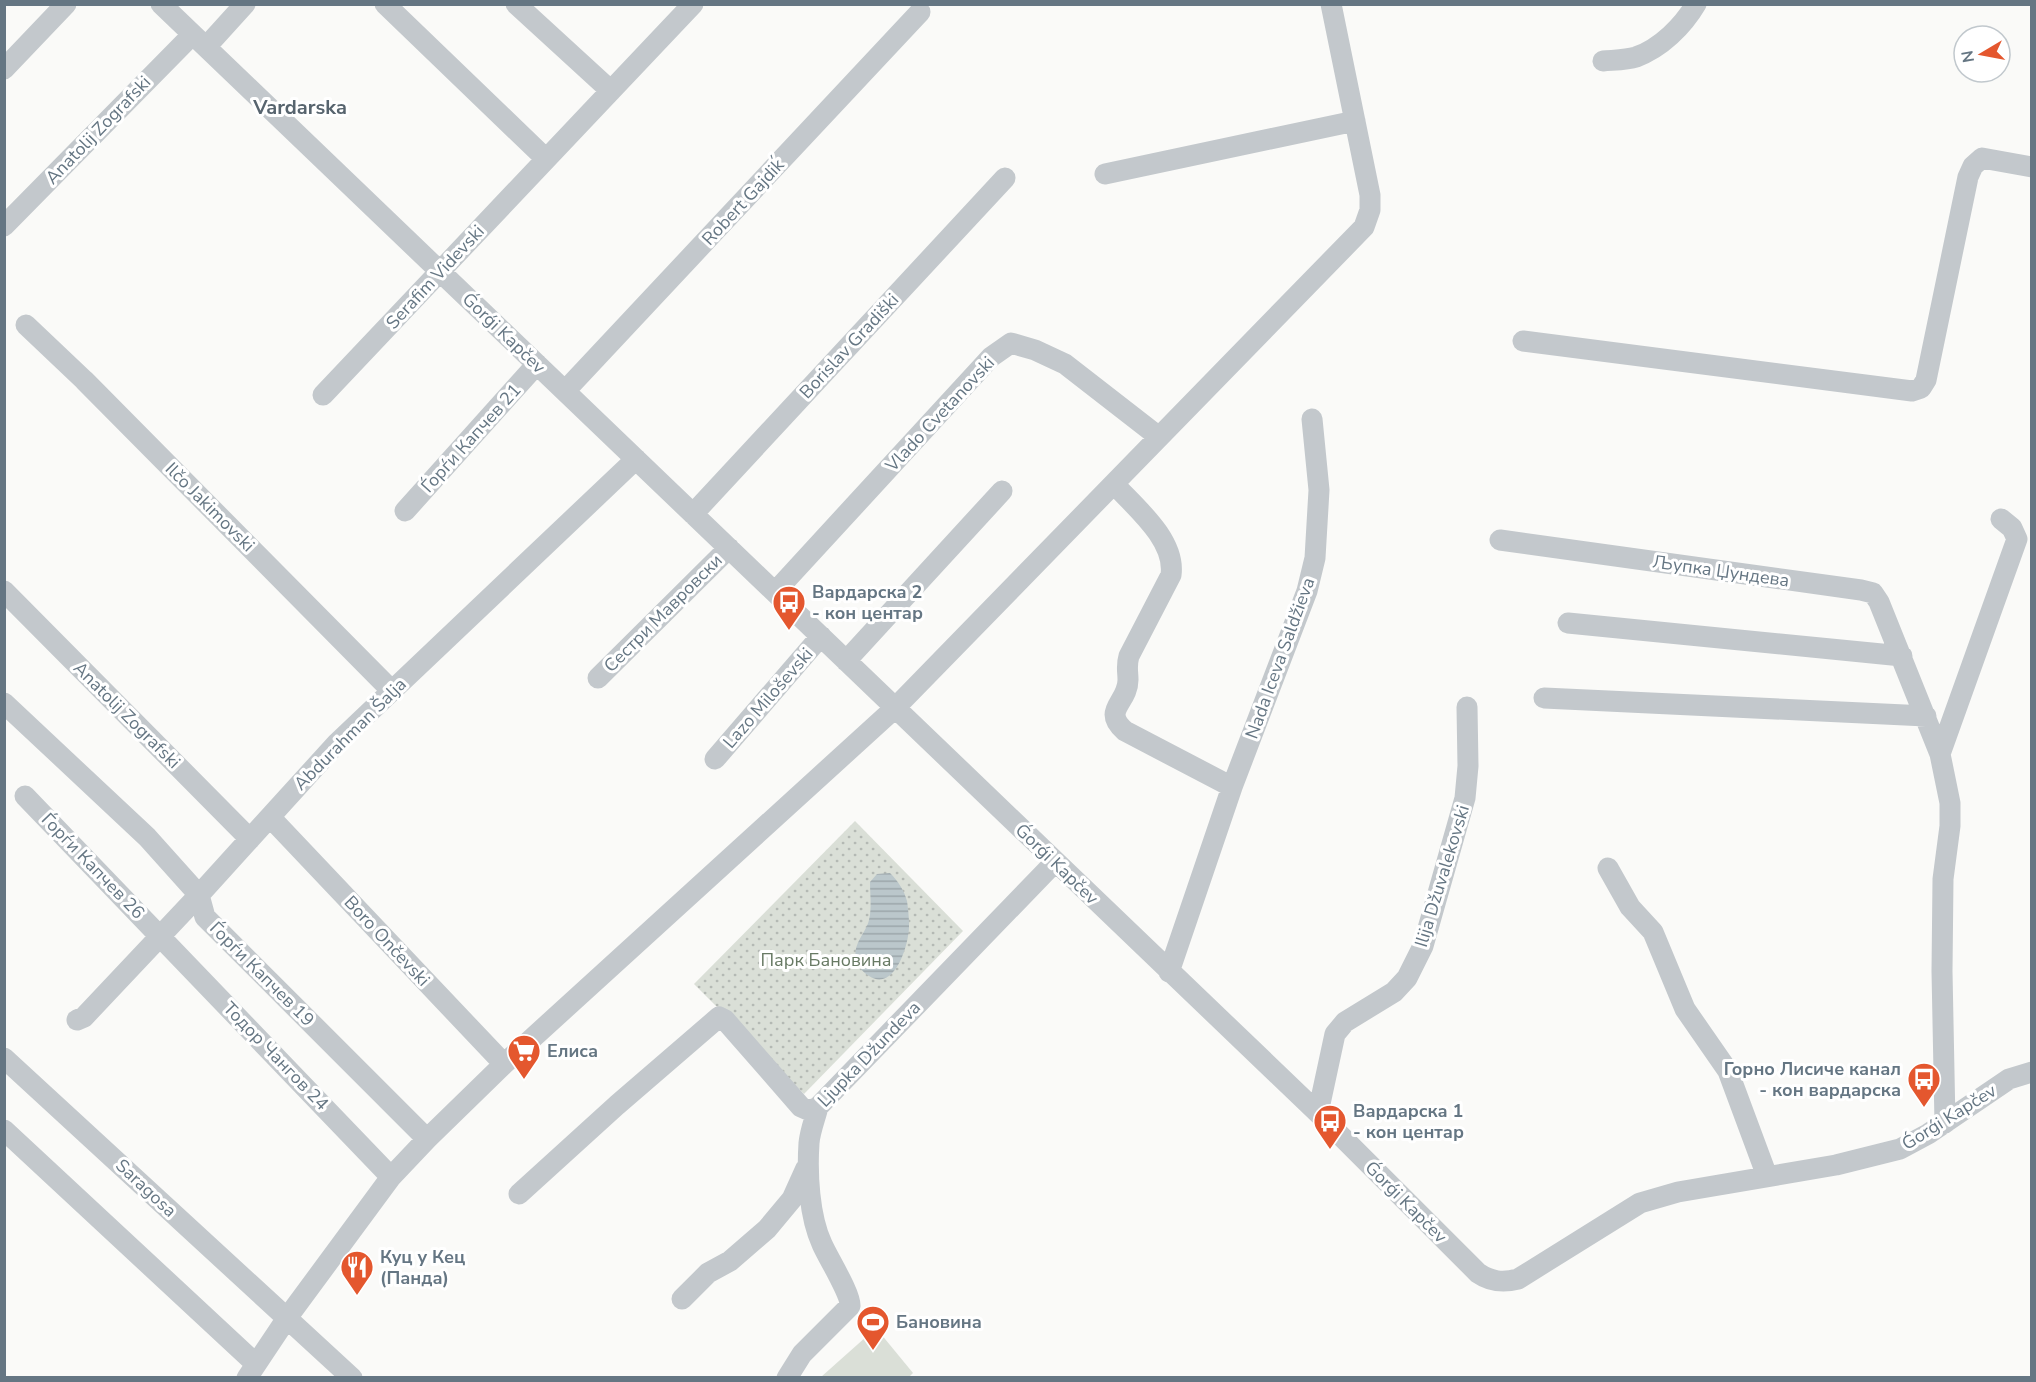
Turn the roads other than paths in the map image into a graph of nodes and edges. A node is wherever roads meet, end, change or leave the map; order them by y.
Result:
1 (66, 4) edge
2 (161, 4) edge
3 (245, 4) edge
4 (385, 4) edge
5 (516, 4) edge
6 (693, 4) edge
7 (1331, 4) edge
8 (1696, 4) edge
9 (920, 12) dead end
10 (199, 41) junction
11 (1604, 61) dead end
12 (4, 69) edge
13 (611, 91) junction
14 (1355, 121) junction
15 (546, 159) junction
16 (2031, 167) edge
17 (1105, 174) dead end
18 (1005, 178) dead end
19 (4, 226) edge
20 (440, 272) junction
21 (26, 325) dead end
22 (1523, 341) dead end
23 (537, 364) junction
24 (565, 391) junction
25 (323, 395) dead end
26 (1312, 419) dead end
27 (1159, 437) junction
28 (636, 459) junction
29 (1114, 484) junction
30 (1002, 491) dead end
31 (405, 511) dead end
32 (693, 514) junction
33 (2001, 519) dead end
34 (1500, 540) dead end
35 (729, 548) junction
36 (4, 591) edge
37 (775, 592) junction
38 (1568, 623) dead end
39 (821, 636) junction
40 (1902, 656) junction
41 (846, 661) junction
42 (598, 678) dead end
43 (391, 690) junction
44 (1544, 698) dead end
45 (4, 703) edge
46 (1467, 707) dead end
47 (896, 708) junction
48 (1926, 716) junction
49 (1940, 754) junction
50 (715, 759) dead end
51 (1232, 787) junction
52 (25, 796) dead end
53 (270, 817) junction
54 (250, 839) junction
55 (1055, 862) junction
56 (1608, 867) dead end
57 (200, 895) junction
58 (160, 936) junction
59 (1169, 972) junction
60 (77, 1020) dead end
61 (4, 1058) edge
62 (504, 1064) junction
63 (2031, 1072) edge
64 (818, 1107) junction
65 (1318, 1113) junction
66 (1945, 1123) junction
67 (4, 1130) edge
68 (427, 1139) junction
69 (809, 1156) junction
70 (1767, 1176) junction
71 (391, 1177) junction
72 (519, 1194) dead end
73 (682, 1299) dead end
74 (286, 1318) junction
75 (251, 1371) edge
76 (352, 1377) edge
77 (788, 1377) edge

1 - 12 street
2 - 10 street, Ǵorǵi Kapčev
3 - 10 street, Anatolij Zografski
4 - 15 street
5 - 13 street
6 - 13 street, Serafim Videvski
7 - 14 street
8 - 11 street
9 - 24 street, Robert Gajdiḱ
10 - 19 street, Anatolij Zografski
10 - 20 street, Ǵorǵi Kapčev
13 - 15 street, Serafim Videvski
14 - 17 street
14 - 27 street
15 - 20 street, Serafim Videvski
16 - 22 street
18 - 32 street, Borislav Gradiški
20 - 23 street, Ǵorǵi Kapčev
20 - 25 street, Serafim Videvski
21 - 43 street, Ilčo Jakimovski
23 - 24 street, Ǵorǵi Kapčev
23 - 31 street, Ѓорѓи Капчев 21
24 - 28 street, Ǵorǵi Kapčev
26 - 51 street, Nada Iceva Saldžieva
27 - 29 street
27 - 37 street, Vlado Cvetanovski
28 - 32 street, Ǵorǵi Kapčev
28 - 43 street, Abdurahman Šalja
29 - 47 street
29 - 51 street
30 - 41 street
32 - 35 street, Ǵorǵi Kapčev
33 - 49 street
34 - 40 street, Љупка Џундева
35 - 37 street, Ǵorǵi Kapčev
35 - 42 street, Сестри Мавровски
36 - 54 street, Anatolij Zografski
37 - 39 street, Ǵorǵi Kapčev
38 - 40 street
39 - 41 street, Ǵorǵi Kapčev
39 - 50 street, Lazo Miloševski
40 - 48 street, Љупка Џундева
41 - 47 street, Ǵorǵi Kapčev
43 - 53 street, Abdurahman Šalja
44 - 48 street
45 - 57 street, Ѓорѓи Капчев 19
46 - 65 street, Ilija Džuvalekovski
47 - 55 street, Ǵorǵi Kapčev
47 - 62 street
48 - 49 street, Љупка Џундева
49 - 66 street, Љупка Џундева
51 - 59 street, Nada Iceva Saldžieva
52 - 58 street, Ѓорѓи Капчев 26
53 - 54 street, Abdurahman Šalja
53 - 62 street, Boro Ončevski
54 - 57 street, Abdurahman Šalja
55 - 59 street, Ǵorǵi Kapčev
55 - 64 street, Ljupka Džundeva
56 - 70 street
57 - 58 street, Abdurahman Šalja
57 - 68 street, Ѓорѓи Капчев 19
58 - 60 street, Abdurahman Šalja
58 - 71 street, Тодор Чангов 24
59 - 65 street, Ǵorǵi Kapčev
61 - 74 street, Saragosa
62 - 68 street
63 - 66 street, Ǵorǵi Kapčev
64 - 69 street
64 - 72 street, Ljupka Džundeva
65 - 70 street, Ǵorǵi Kapčev
66 - 70 street, Ǵorǵi Kapčev
67 - 75 street
68 - 71 street
69 - 73 street
69 - 77 street
71 - 74 street
74 - 75 street
74 - 76 street, Saragosa

